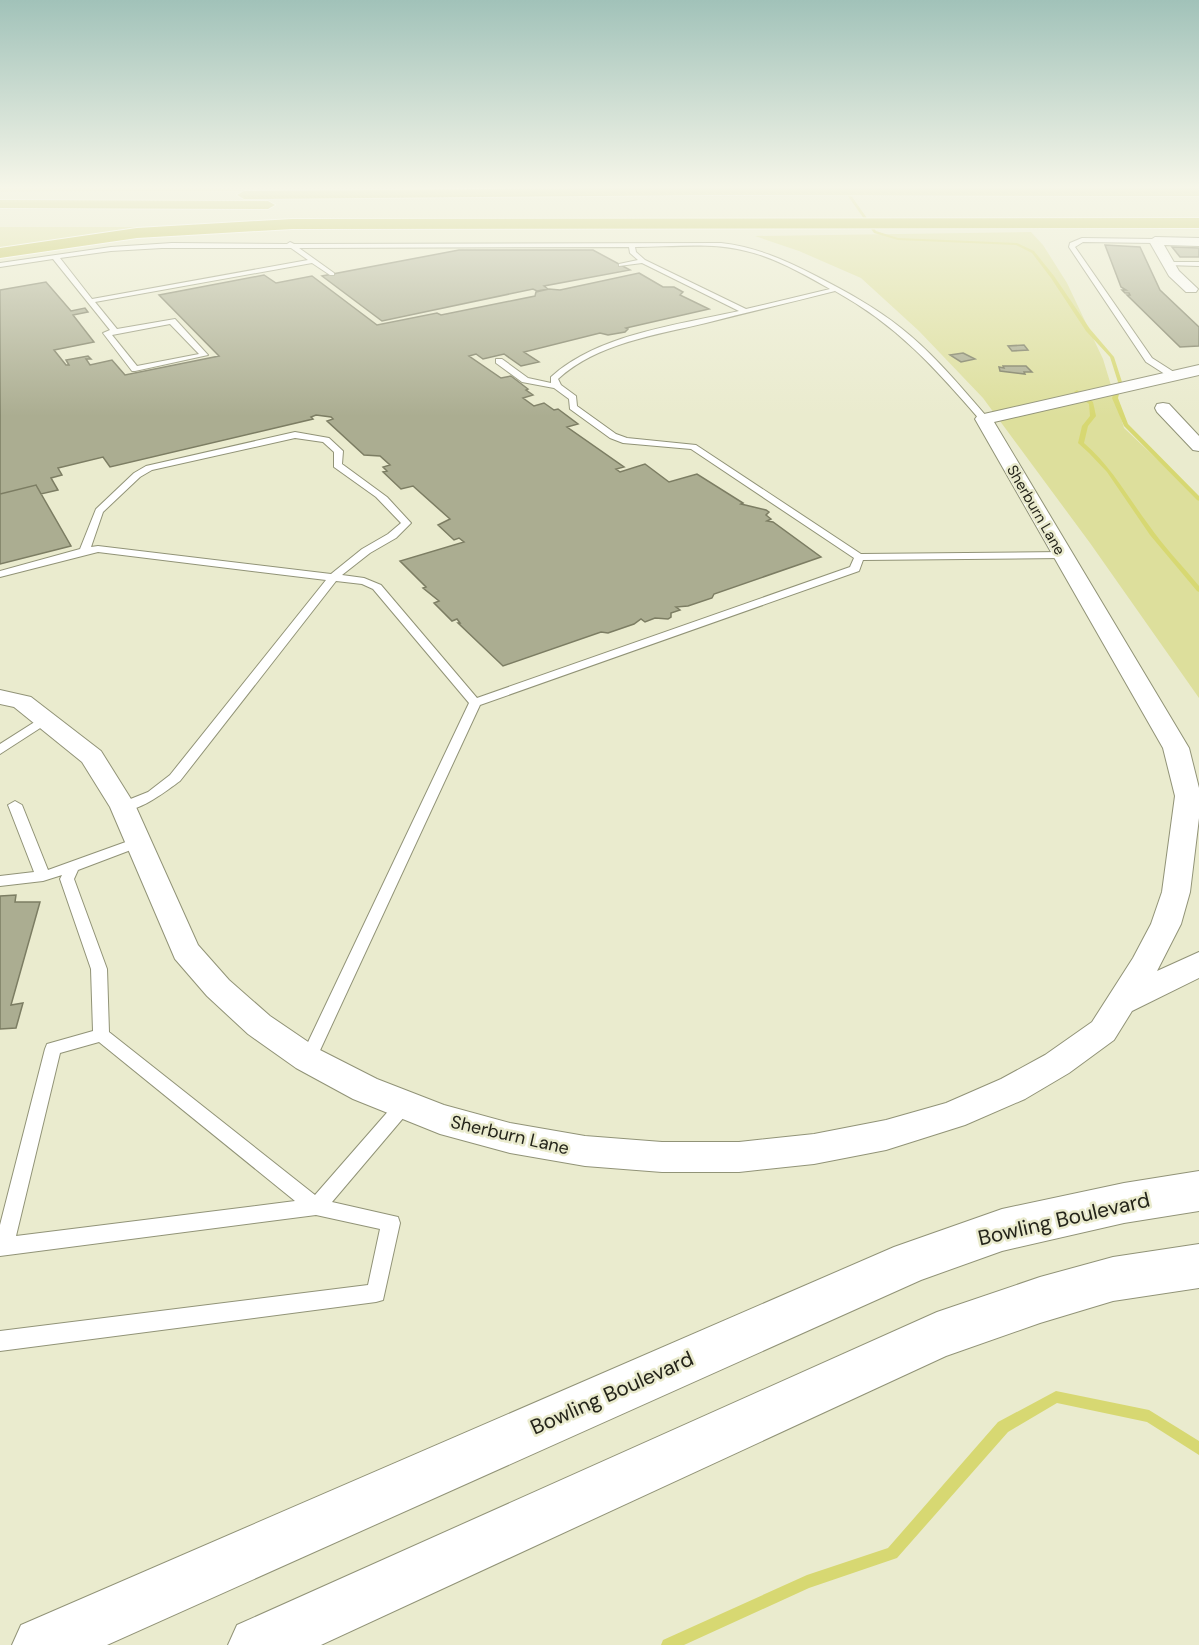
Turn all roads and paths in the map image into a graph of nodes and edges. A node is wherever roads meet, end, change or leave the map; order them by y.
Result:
1 (15, 263) edge
2 (60, 263) edge
3 (303, 263) edge
4 (316, 263) edge
5 (634, 263) edge
6 (648, 263) edge
7 (772, 263) edge
8 (1083, 263) edge
9 (1168, 264) joint
10 (1199, 264) edge
11 (0, 265) edge
12 (621, 265) dead end
13 (332, 274) dead end
14 (836, 289) junction
15 (1197, 296) edge
16 (91, 301) junction
17 (745, 311) junction
18 (116, 332) junction
19 (499, 361) dead end
20 (1199, 370) edge
21 (1174, 376) junction
22 (557, 386) junction
23 (1163, 408) dead end
24 (984, 419) junction
25 (1199, 446) edge
26 (84, 551) junction
27 (1063, 555) junction
28 (859, 557) junction
29 (0, 574) edge
30 (333, 578) junction
31 (0, 697) edge
32 (475, 703) junction
33 (0, 715) edge
34 (44, 720) junction
35 (0, 750) edge
36 (15, 805) dead end
37 (1191, 806) edge
38 (123, 807) junction
39 (1199, 837) edge
40 (139, 842) junction
41 (73, 867) junction
42 (43, 876) junction
43 (0, 881) edge
44 (1191, 972) edge
45 (1122, 1002) junction
46 (101, 1035) junction
47 (308, 1059) junction
48 (404, 1105) junction
49 (1199, 1191) edge
50 (316, 1207) junction
51 (2, 1246) edge
52 (1199, 1266) edge
53 (0, 1341) edge
54 (41, 1645) edge
55 (257, 1645) edge

1 - 11 lane
2 - 16 lane
3 - 16 lane
4 - 13 lane
5 - 12 lane
6 - 17 lane
7 - 14 lane
8 - 21 lane
9 - 10 lane
9 - 15 street
14 - 17 lane
14 - 24 lane
16 - 18 lane
17 - 22 lane
18 - 18 lane
19 - 22 lane
20 - 21 street
21 - 24 street
22 - 28 lane
23 - 25 street
24 - 27 street, Sherburn Lane
26 - 29 lane
26 - 30 lane
26 - 30 lane
27 - 28 lane
27 - 37 street, Sherburn Lane
28 - 32 lane
30 - 32 lane
30 - 38 lane
31 - 34 street, Sherburn Lane
32 - 47 lane
33 - 34 street
34 - 35 lane
34 - 38 street, Sherburn Lane
36 - 42 lane
37 - 39 street, Sherburn Lane
37 - 45 street, Sherburn Lane
38 - 40 street, Sherburn Lane
40 - 41 lane
40 - 47 street, Sherburn Lane
41 - 42 lane
41 - 46 lane
42 - 43 lane
44 - 45 street, Sherburn Lane
45 - 48 street, Sherburn Lane
46 - 50 lane
46 - 51 lane
47 - 48 street, Sherburn Lane
48 - 50 lane
49 - 54 street, Bowling Boulevard
50 - 51 lane
50 - 53 lane
52 - 55 street

